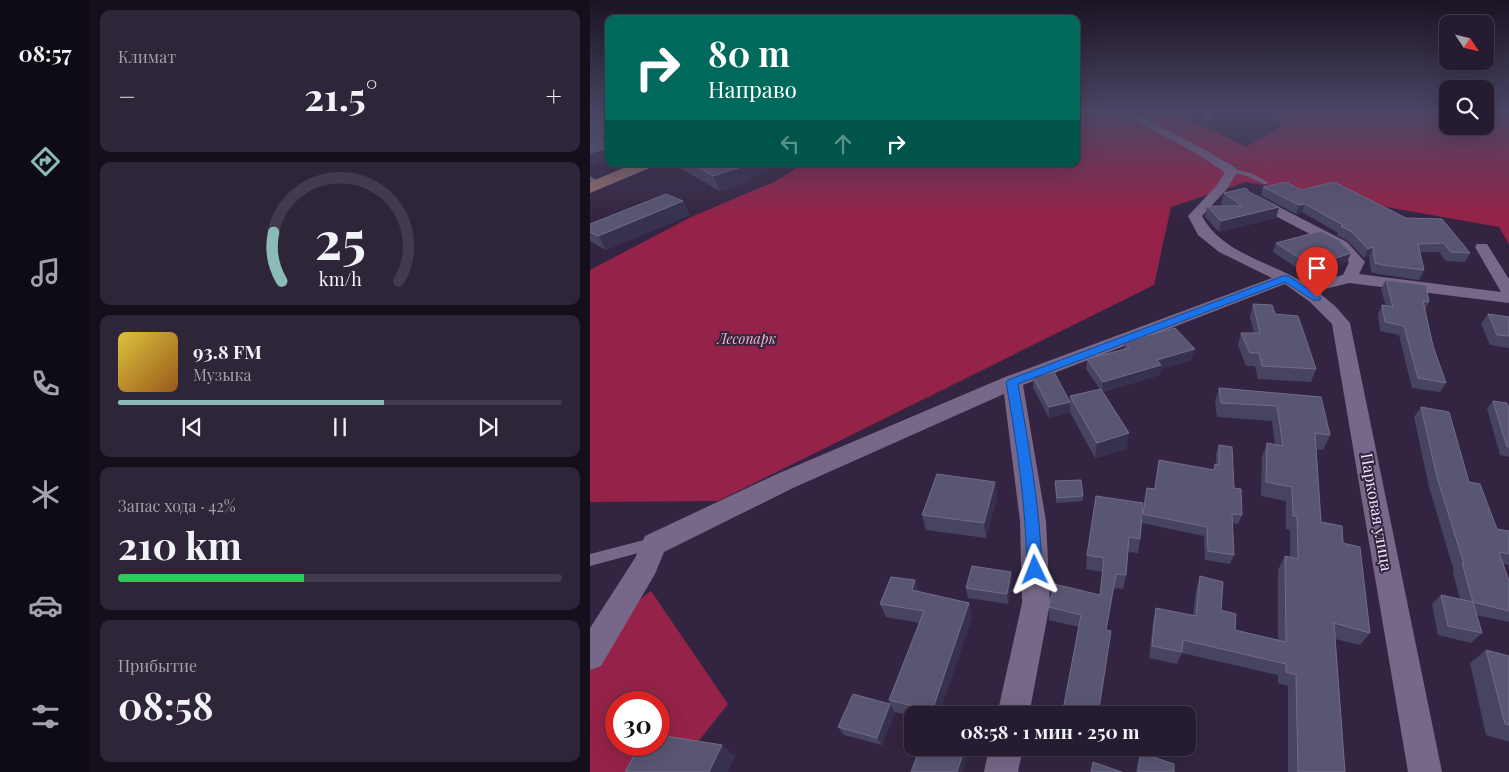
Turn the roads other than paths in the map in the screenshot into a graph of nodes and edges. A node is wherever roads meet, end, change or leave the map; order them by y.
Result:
1 (1192, 147) edge
2 (631, 167) edge
3 (1260, 170) dead end
4 (1241, 173) junction
5 (593, 183) edge
6 (1266, 183) dead end
7 (1252, 198) edge
8 (1482, 247) dead end
9 (1349, 278) junction
10 (1296, 284) junction
11 (1509, 292) edge
12 (1509, 298) edge
13 (1012, 382) junction
14 (654, 544) junction
15 (590, 560) edge
16 (590, 655) edge
17 (1015, 706) edge
18 (1004, 756) edge
19 (1001, 772) edge
20 (1425, 772) edge

1 - 4 street
2 - 5 main road
3 - 4 lane
4 - 6 lane
4 - 10 street, Парковая улица
7 - 9 street
8 - 11 street
9 - 10 street
9 - 12 street
10 - 13 street
10 - 20 street, Парковая улица
13 - 14 street
13 - 17 street
14 - 15 lane
14 - 16 street
18 - 19 street

